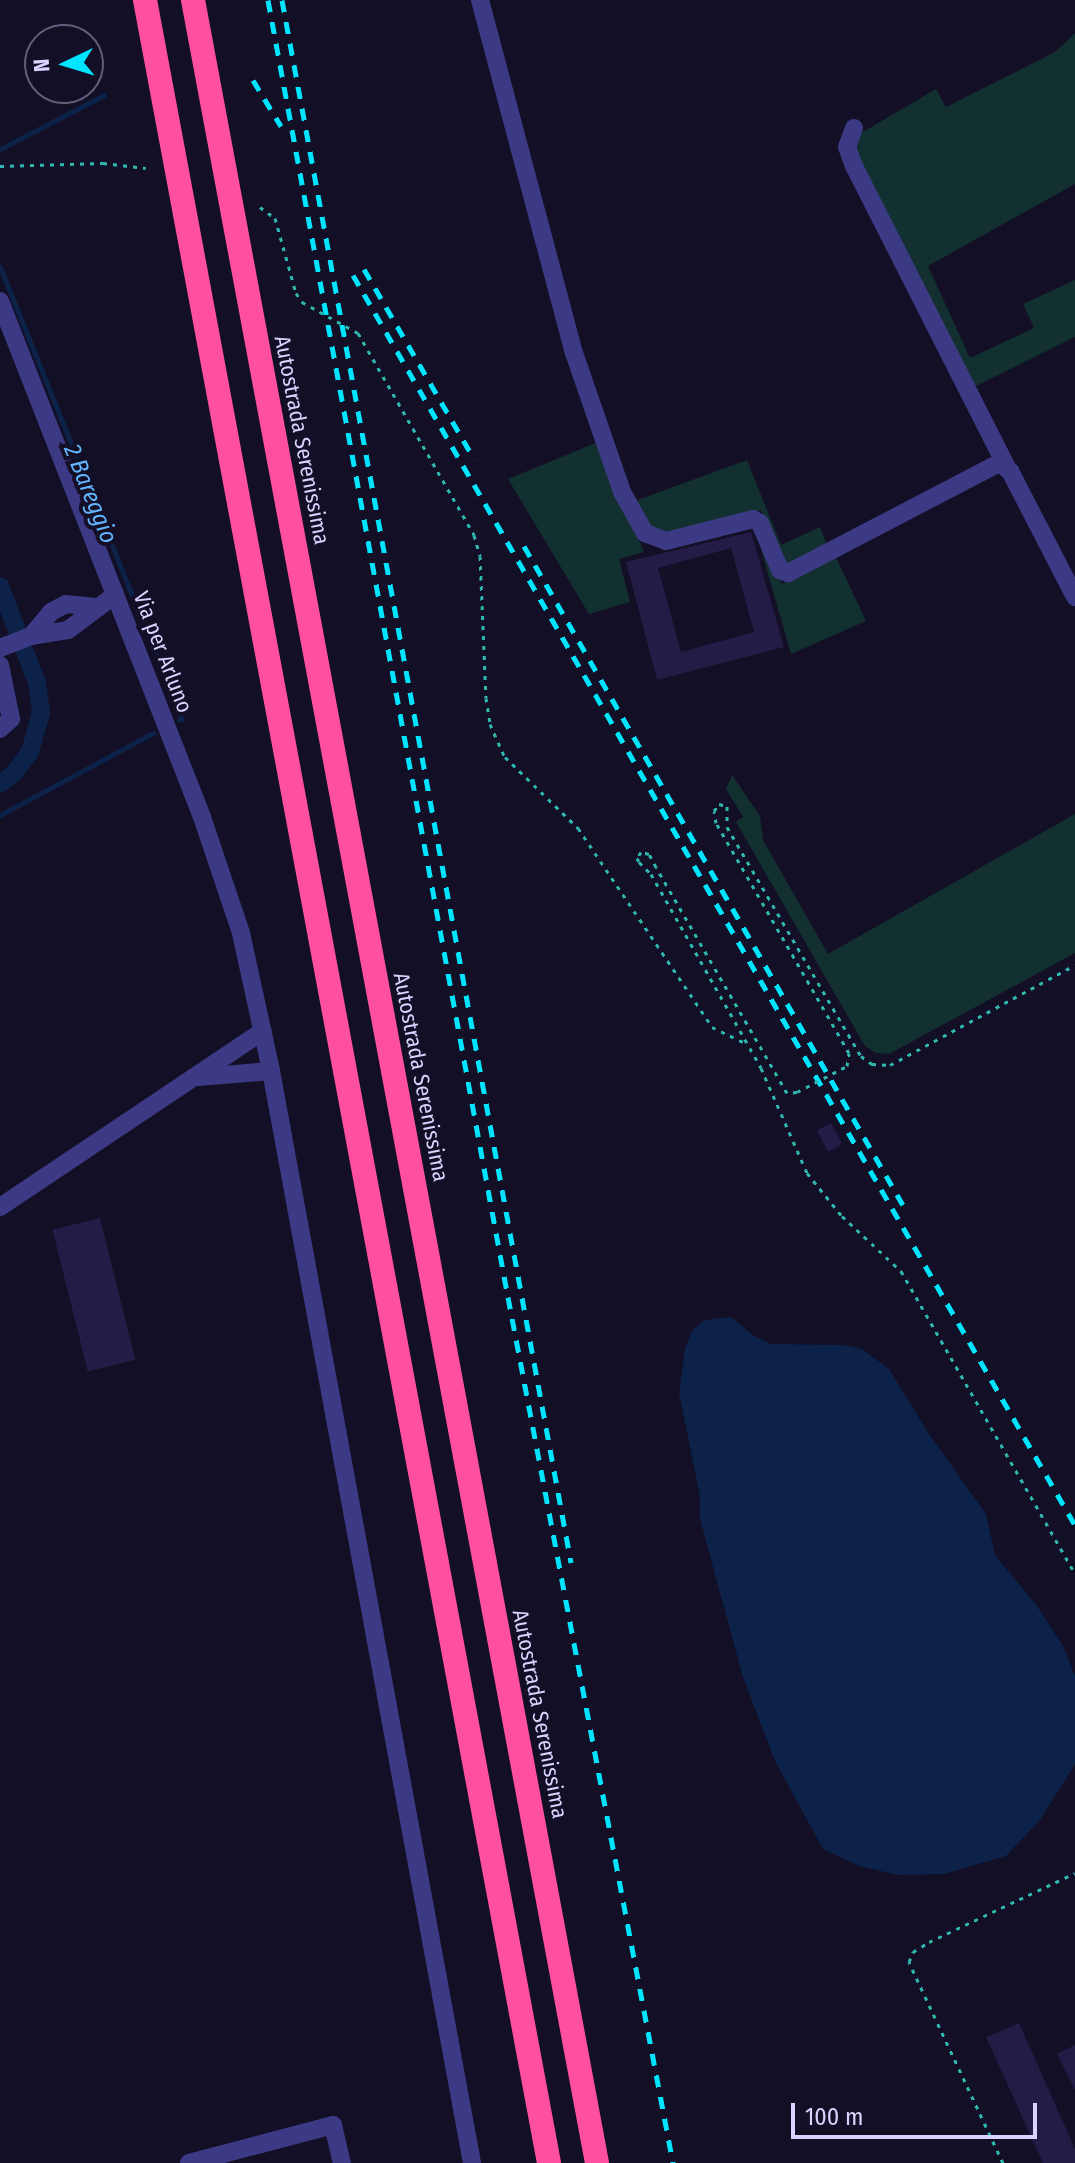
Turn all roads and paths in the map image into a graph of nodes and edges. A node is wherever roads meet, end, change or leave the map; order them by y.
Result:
1 (145, 0) edge
2 (193, 0) edge
3 (480, 0) edge
4 (854, 128) dead end
5 (0, 166) edge
6 (146, 168) dead end
7 (260, 207) dead end
8 (0, 301) edge
9 (1006, 466) junction
10 (115, 595) junction
11 (1075, 597) edge
12 (15, 642) edge
13 (0, 665) edge
14 (0, 729) edge
15 (1075, 965) edge
16 (262, 1029) junction
17 (747, 1044) junction
18 (271, 1071) junction
19 (195, 1077) junction
20 (0, 1207) edge
21 (1075, 1573) edge
22 (1075, 1873) edge
23 (189, 2163) edge
24 (342, 2163) edge
25 (472, 2163) edge
26 (549, 2163) edge
27 (597, 2163) edge
28 (1003, 2163) edge

1 - 26 highway
2 - 27 highway, Autostrada Serenissima
3 - 9 street
4 - 9 street
5 - 6 path
7 - 17 path
8 - 10 street, Via per Arluno
9 - 11 street
10 - 12 street
10 - 16 street, Via per Arluno
13 - 14 street
15 - 17 path, bridge
16 - 18 street, Via per Arluno
16 - 19 street
17 - 21 path
18 - 19 street
18 - 25 street, Via per Arluno
19 - 20 street
22 - 28 path
23 - 24 street

